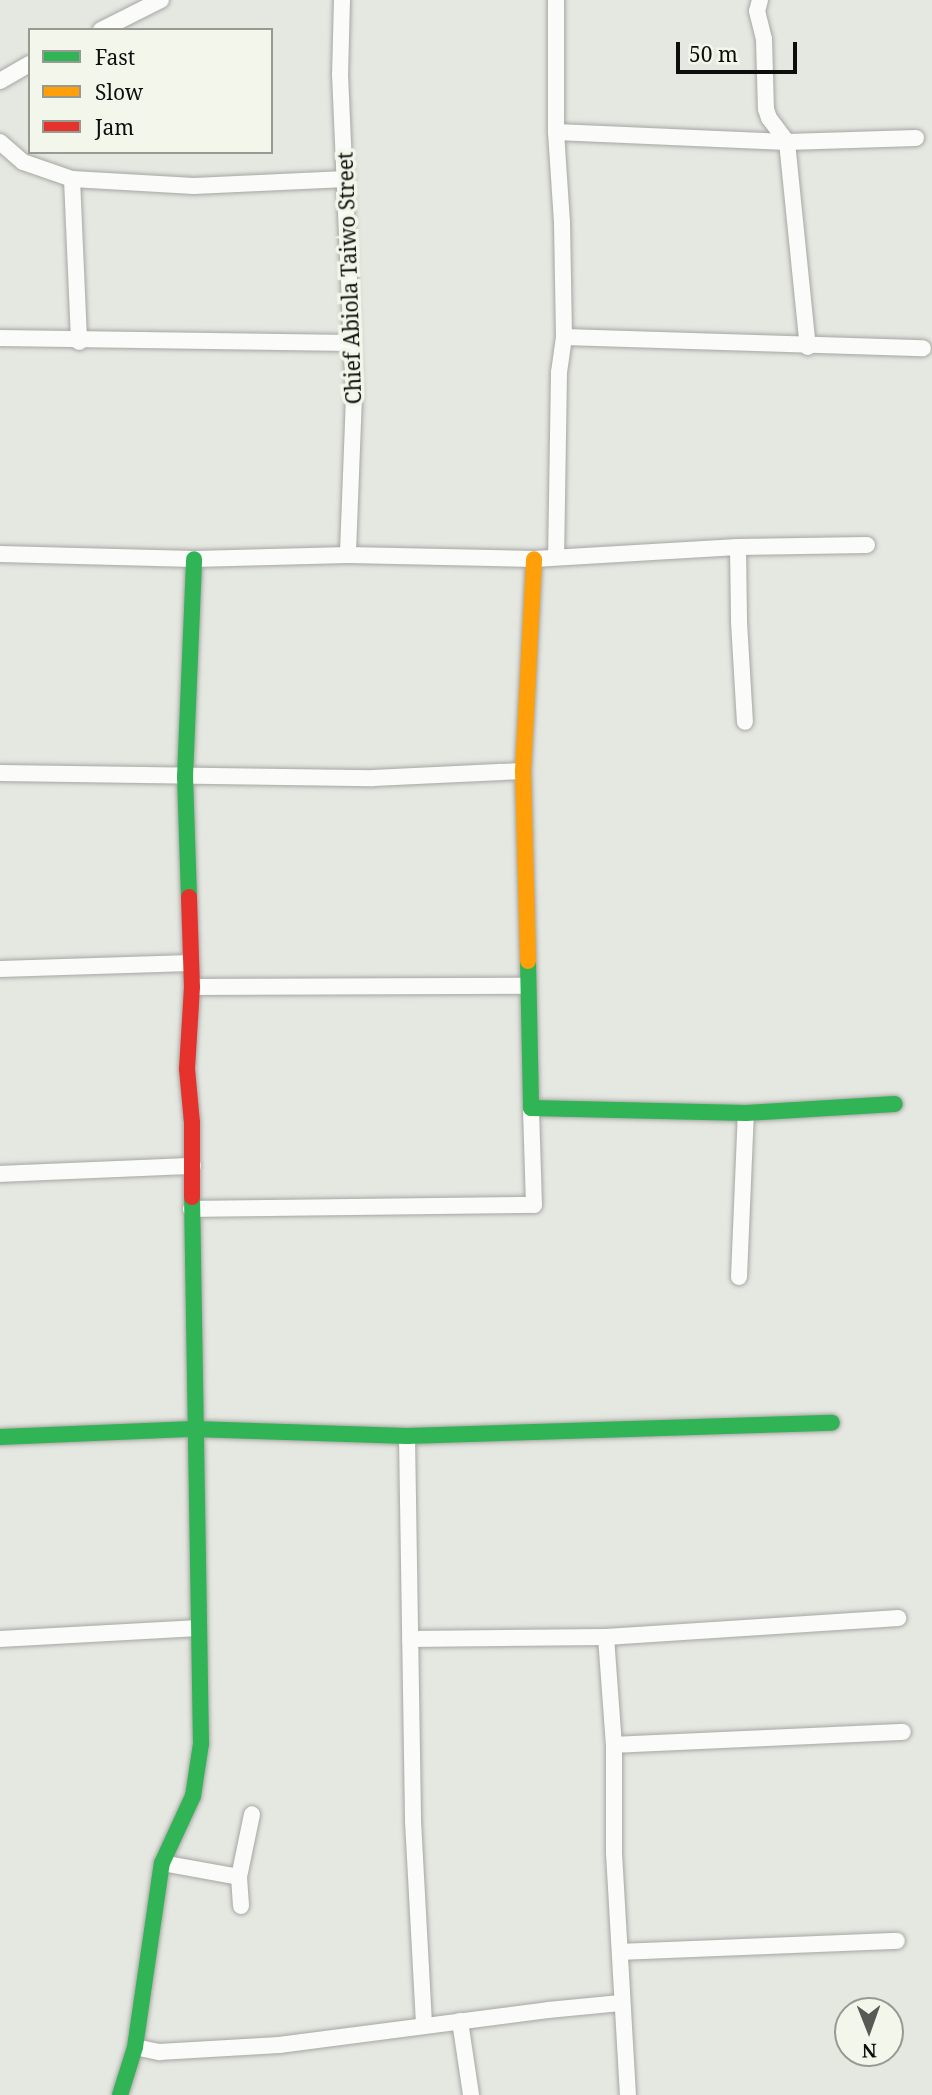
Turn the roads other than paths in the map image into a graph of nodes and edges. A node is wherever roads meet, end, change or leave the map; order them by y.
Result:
1 (161, 0) edge
2 (342, 0) edge
3 (556, 0) edge
4 (760, 0) edge
5 (105, 28) edge
6 (28, 65) edge
7 (0, 81) edge
8 (556, 132) junction
9 (916, 138) dead end
10 (0, 142) edge
11 (788, 142) junction
12 (72, 179) junction
13 (346, 179) junction
14 (564, 337) junction
15 (0, 338) edge
16 (79, 341) junction
17 (351, 344) junction
18 (808, 347) junction
19 (923, 348) dead end
20 (867, 545) dead end
21 (738, 547) junction
22 (0, 554) edge
23 (348, 555) junction
24 (556, 555) junction
25 (194, 559) junction
26 (534, 559) junction
27 (745, 722) dead end
28 (523, 771) junction
29 (0, 773) edge
30 (184, 776) junction
31 (191, 963) junction
32 (0, 970) edge
33 (192, 986) junction
34 (526, 986) junction
35 (895, 1104) dead end
36 (531, 1108) junction
37 (746, 1113) junction
38 (193, 1166) junction
39 (0, 1174) edge
40 (191, 1209) junction
41 (739, 1277) dead end
42 (832, 1423) dead end
43 (194, 1429) junction
44 (407, 1436) junction
45 (0, 1437) edge
46 (898, 1618) dead end
47 (199, 1628) junction
48 (606, 1637) junction
49 (0, 1639) edge
50 (410, 1639) junction
51 (902, 1732) dead end
52 (614, 1745) junction
53 (252, 1814) dead end
54 (162, 1863) junction
55 (239, 1877) junction
56 (242, 1906) dead end
57 (897, 1941) dead end
58 (620, 1952) junction
59 (621, 2004) junction
60 (460, 2021) junction
61 (425, 2026) junction
62 (135, 2047) junction
63 (120, 2095) edge
64 (471, 2095) edge
65 (628, 2095) edge

1 - 5 street
2 - 13 street, Chief Abiola Taiwo Street
3 - 8 street
4 - 11 street
6 - 7 street
8 - 11 street
8 - 14 street
9 - 11 street
10 - 12 street
11 - 18 street
12 - 13 street
12 - 16 street
13 - 17 street, Chief Abiola Taiwo Street
14 - 18 street
14 - 24 street
15 - 16 street
16 - 17 street
17 - 23 street, Chief Abiola Taiwo Street
18 - 19 street
20 - 21 street
21 - 24 street
21 - 27 street
22 - 25 street
23 - 25 street
23 - 26 street
24 - 26 street
25 - 30 street
26 - 28 street
28 - 30 street
28 - 34 street
29 - 30 street
30 - 31 street
31 - 32 street
31 - 33 street
33 - 34 street
33 - 38 street
34 - 36 street
35 - 37 street
36 - 37 street
36 - 40 street
37 - 41 street
38 - 39 street
38 - 40 street
40 - 43 street
42 - 44 street
43 - 44 street
43 - 45 street
43 - 47 street
44 - 50 street
46 - 48 street
47 - 49 street
47 - 54 street
48 - 50 street
48 - 52 street
50 - 61 street
51 - 52 street
52 - 58 street
53 - 55 street
54 - 55 street
54 - 62 street
55 - 56 street
57 - 58 street
58 - 59 street
59 - 60 street
59 - 65 street
60 - 61 street
60 - 64 street
61 - 62 street
62 - 63 street

